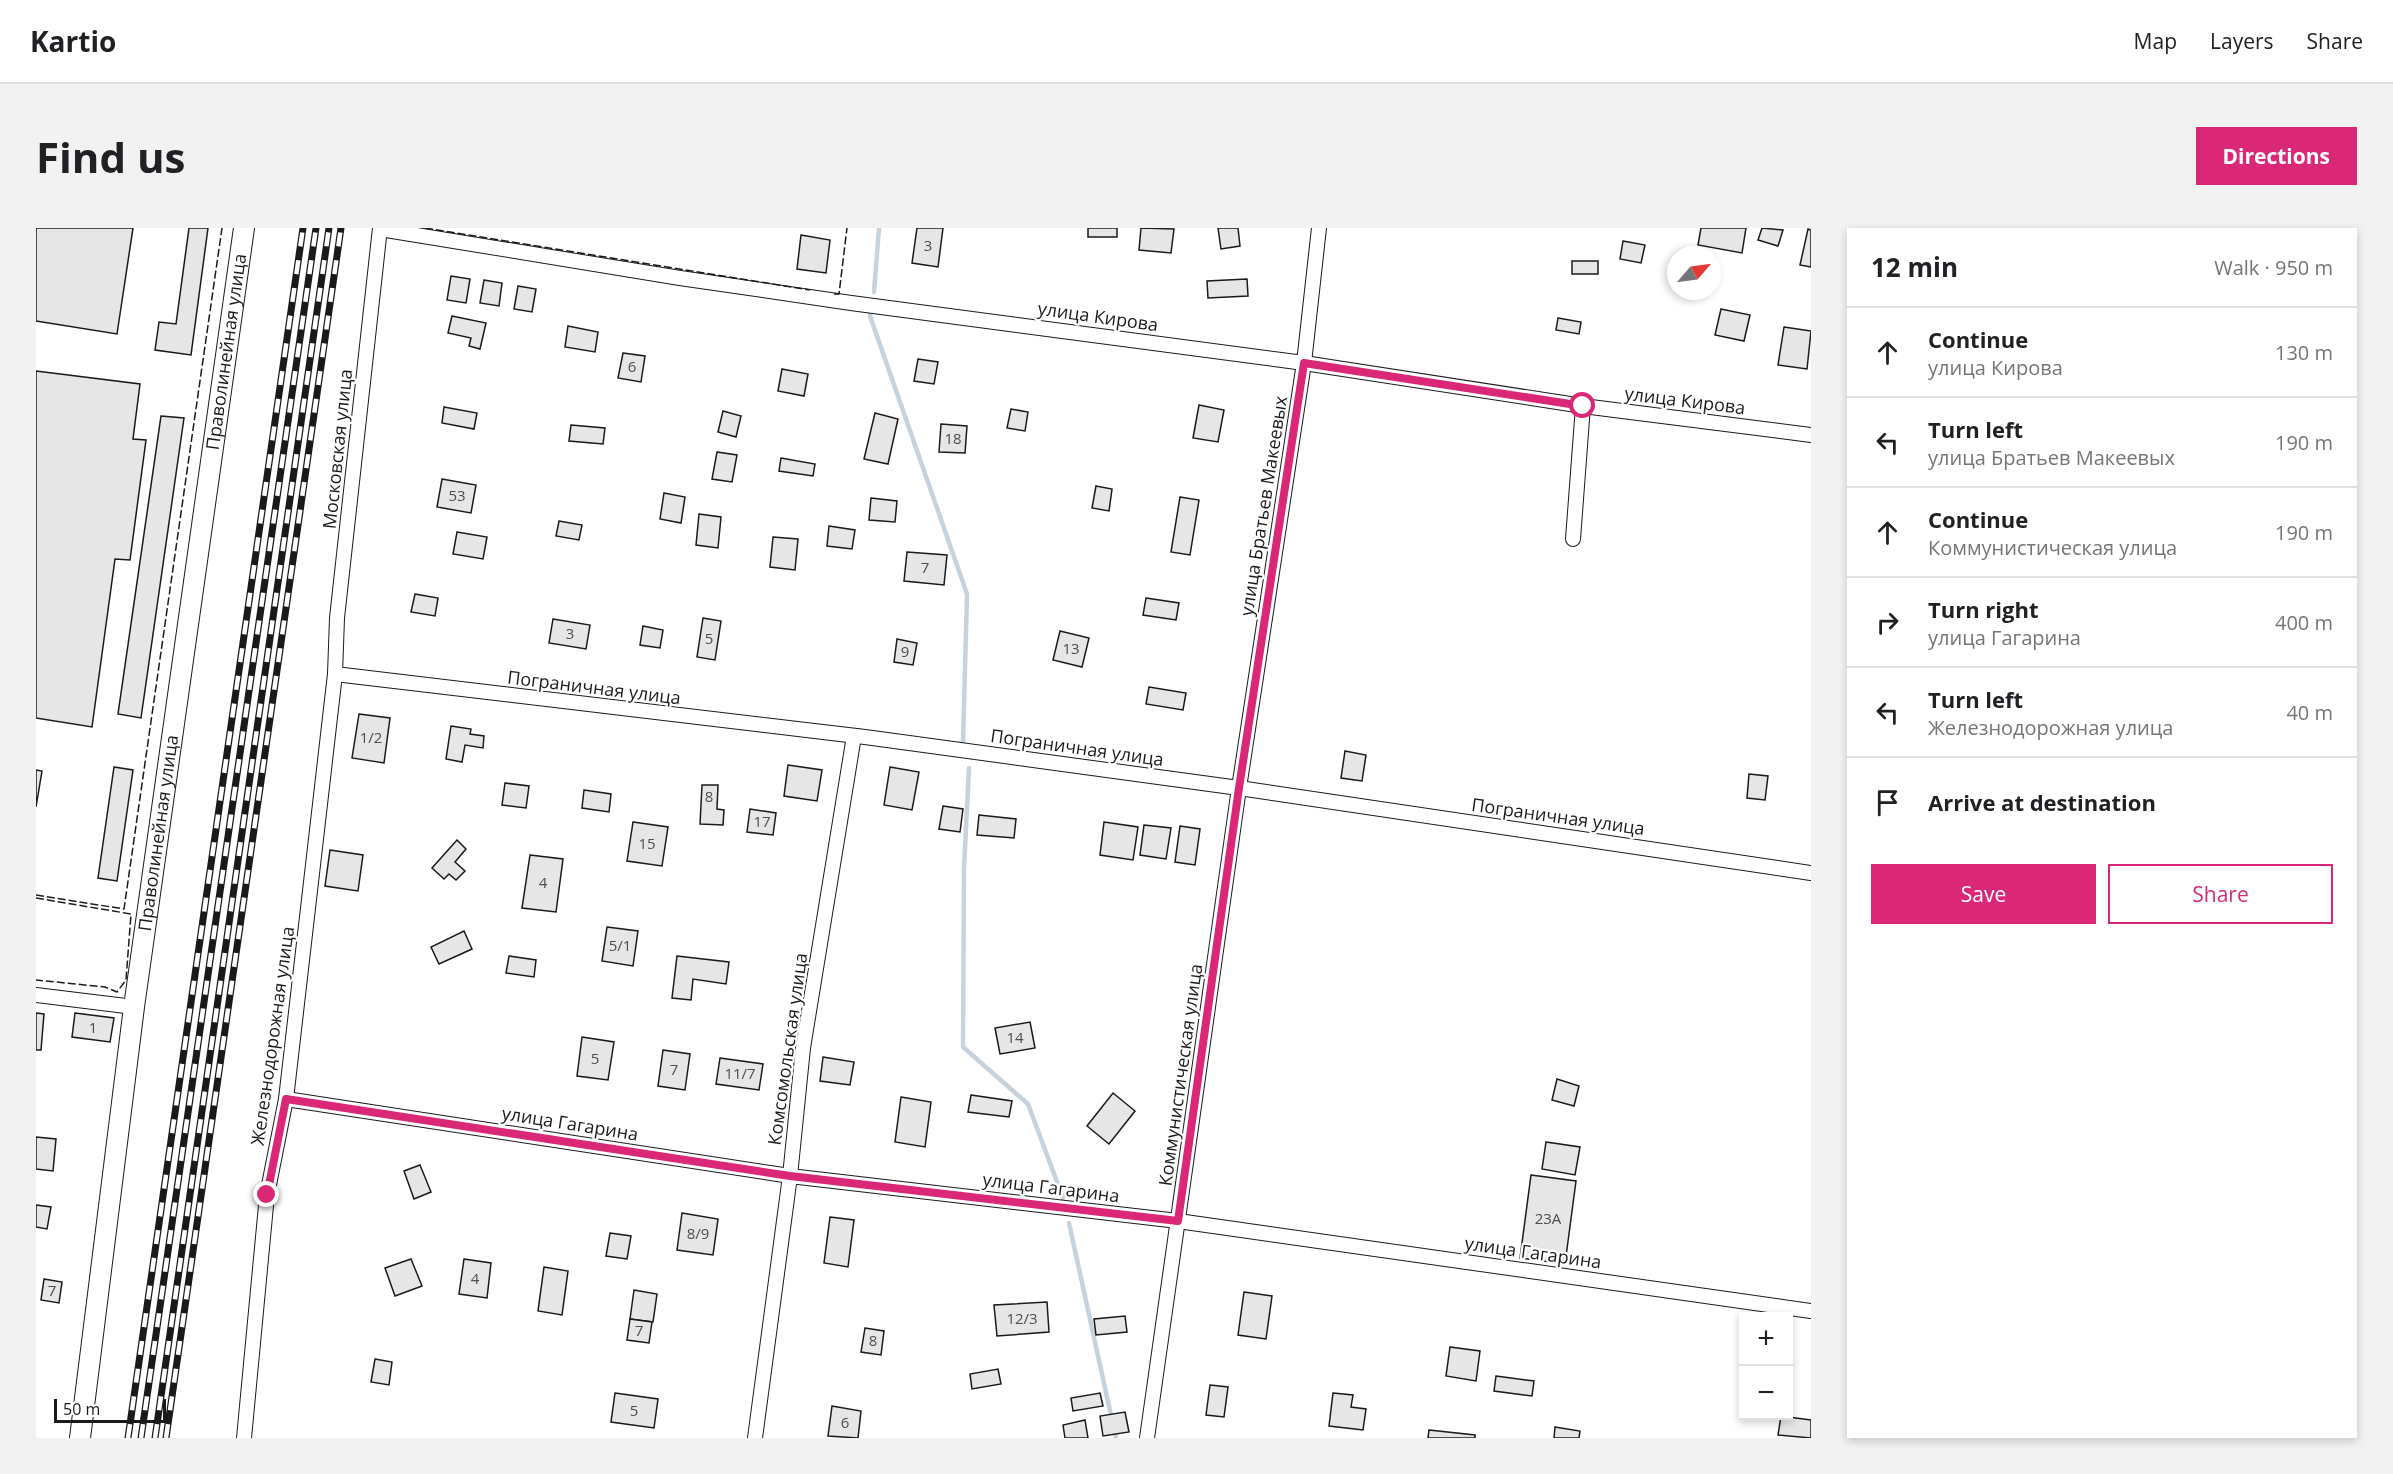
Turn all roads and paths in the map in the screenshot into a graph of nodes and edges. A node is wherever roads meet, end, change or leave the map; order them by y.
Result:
1 (244, 228) edge
2 (380, 228) edge
3 (1319, 228) edge
4 (1304, 363) junction
5 (1583, 406) junction
6 (1811, 435) edge
7 (1573, 539) dead end
8 (335, 674) junction
9 (854, 736) junction
10 (1239, 788) junction
11 (1811, 873) edge
12 (36, 995) edge
13 (134, 1008) junction
14 (286, 1099) junction
15 (790, 1176) junction
16 (1178, 1221) junction
17 (1811, 1311) edge
18 (80, 1438) edge
19 (244, 1438) edge
20 (756, 1438) edge
21 (1147, 1438) edge

1 - 13 main road, Праволинейная улица
2 - 4 street, улица Кирова
2 - 8 street, Московская улица
3 - 4 street, улица Братьев Макеевых
4 - 5 street, улица Кирова
4 - 10 street, улица Братьев Макеевых
5 - 6 street, улица Кирова
5 - 7 street
8 - 9 street, Пограничная улица
8 - 14 street, Железнодорожная улица
9 - 10 street, Пограничная улица
9 - 15 street, Комсомольская улица
10 - 11 street, Пограничная улица
10 - 16 street, Коммунистическая улица
12 - 13 street
13 - 18 main road, Праволинейная улица
14 - 15 street, улица Гагарина
14 - 19 street, Железнодорожная улица
15 - 16 street, улица Гагарина
15 - 20 street, Комсомольская улица
16 - 17 street, улица Гагарина
16 - 21 street, Коммунистическая улица

